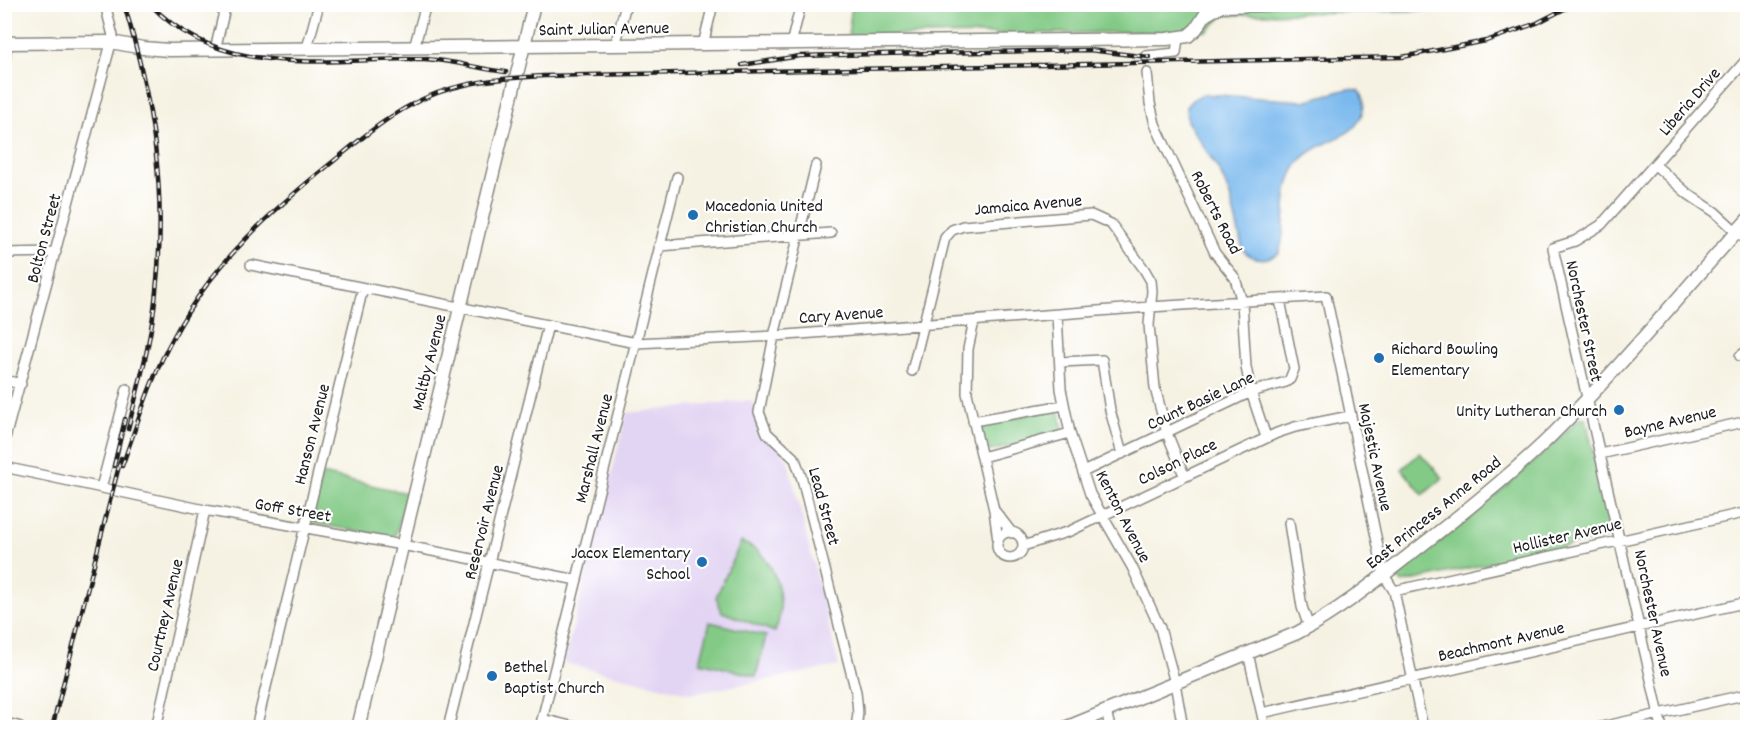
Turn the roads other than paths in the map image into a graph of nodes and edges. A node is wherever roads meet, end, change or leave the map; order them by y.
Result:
1 (105, 4) edge
2 (226, 4) edge
3 (319, 4) edge
4 (426, 4) edge
5 (534, 4) edge
6 (626, 4) edge
7 (713, 4) edge
8 (801, 4) edge
9 (1298, 4) edge
10 (1178, 38) junction
11 (111, 42) junction
12 (6, 43) edge
13 (791, 44) junction
14 (703, 45) junction
15 (615, 46) junction
16 (523, 47) junction
17 (307, 48) junction
18 (414, 48) junction
19 (215, 50) junction
20 (1146, 56) dead end
21 (1748, 58) edge
22 (4, 67) edge
23 (1148, 73) dead end
24 (816, 165) dead end
25 (1655, 165) junction
26 (677, 177) dead end
27 (1748, 219) edge
28 (831, 232) dead end
29 (1735, 232) junction
30 (799, 235) junction
31 (1748, 242) edge
32 (659, 246) junction
33 (57, 252) junction
34 (4, 253) edge
35 (251, 265) dead end
36 (363, 288) junction
37 (1326, 296) joint
38 (1280, 300) junction
39 (1242, 302) junction
40 (460, 307) junction
41 (1150, 307) junction
42 (1057, 315) junction
43 (974, 321) junction
44 (548, 325) junction
45 (924, 325) junction
46 (774, 336) junction
47 (636, 342) junction
48 (1060, 362) junction
49 (912, 371) dead end
50 (4, 380) edge
51 (21, 384) junction
52 (127, 389) dead end
53 (1251, 392) junction
54 (1586, 400) junction
55 (1064, 405) junction
56 (1350, 416) junction
57 (974, 421) junction
58 (1748, 421) edge
59 (1070, 433) junction
60 (1167, 433) junction
61 (1266, 437) junction
62 (4, 442) edge
63 (1600, 453) junction
64 (1122, 454) junction
65 (982, 457) junction
66 (4, 467) edge
67 (1083, 472) junction
68 (1184, 476) junction
69 (101, 488) junction
70 (205, 510) junction
71 (994, 510) junction
72 (1748, 512) edge
73 (1102, 516) junction
74 (1289, 523) dead end
75 (305, 528) junction
76 (1012, 533) junction
77 (1621, 540) junction
78 (998, 541) junction
79 (402, 545) junction
80 (1023, 546) junction
81 (490, 563) junction
82 (1384, 575) junction
83 (577, 580) junction
84 (1394, 591) junction
85 (1748, 602) edge
86 (1309, 627) junction
87 (1640, 627) junction
88 (1248, 653) junction
89 (1412, 678) junction
90 (1175, 682) junction
91 (1748, 694) edge
92 (1106, 710) junction
93 (1262, 713) junction
94 (1659, 714) junction
95 (541, 723) edge
96 (4, 724) edge
97 (20, 728) edge
98 (156, 728) edge
99 (256, 728) edge
100 (358, 728) edge
101 (448, 728) edge
102 (579, 728) edge
103 (855, 728) edge
104 (1065, 728) edge
105 (1110, 728) edge
106 (1183, 728) edge
107 (1266, 728) edge
108 (1423, 728) edge
109 (1597, 728) edge
110 (1662, 728) edge

1 - 11 street
2 - 19 street
3 - 17 street
4 - 18 street
5 - 16 street, Maltby Avenue
6 - 15 street
7 - 14 street
8 - 13 street
9 - 10 street
10 - 13 street, Saint Julian Avenue
10 - 20 street
11 - 12 street, Saint Julian Avenue
11 - 19 street, Saint Julian Avenue
11 - 33 street, Bolton Street
12 - 22 street
13 - 14 street, Saint Julian Avenue
14 - 15 street, Saint Julian Avenue
15 - 16 street, Saint Julian Avenue
16 - 18 street, Saint Julian Avenue
16 - 40 street, Maltby Avenue
17 - 18 street, Saint Julian Avenue
17 - 19 street, Saint Julian Avenue
21 - 25 street, Liberia Drive
23 - 39 street, Roberts Road
24 - 30 street, Lead Street
25 - 29 street
25 - 54 street, Norchester Street
26 - 32 street, Marshall Avenue
27 - 29 street, East Princess Anne Road
28 - 30 street
29 - 31 street
29 - 54 street, East Princess Anne Road
30 - 32 street
30 - 46 street, Lead Street
32 - 47 street, Marshall Avenue
33 - 34 street
33 - 51 street, Bolton Street
35 - 36 street, Cary Avenue
36 - 40 street, Cary Avenue
36 - 75 street, Hanson Avenue
37 - 38 street, Cary Avenue
37 - 56 street, Majestic Avenue
38 - 39 street, Cary Avenue
38 - 53 street, Count Basie Lane
39 - 41 street, Cary Avenue
39 - 53 street, Roberts Road
40 - 44 street, Cary Avenue
40 - 79 street, Maltby Avenue
41 - 42 street, Cary Avenue
41 - 45 street, Jamaica Avenue
41 - 60 street
42 - 43 street, Cary Avenue
42 - 48 street, Kenton Avenue
43 - 45 street, Cary Avenue
43 - 57 street
44 - 47 street, Cary Avenue
44 - 81 street, Reservoir Avenue
45 - 46 street, Cary Avenue
45 - 49 street
46 - 47 street, Cary Avenue
46 - 103 street, Lead Street
47 - 83 street, Marshall Avenue
48 - 55 street, Kenton Avenue
48 - 64 street
50 - 51 street
51 - 62 street, Bolton Street
52 - 69 street
53 - 60 street, Count Basie Lane
53 - 61 street, Roberts Road
54 - 63 street, Norchester Avenue
54 - 82 street, East Princess Anne Road
55 - 57 street
55 - 59 street, Kenton Avenue
56 - 61 street, Colson Place
56 - 82 street, Majestic Avenue
57 - 65 street
58 - 63 street, Bayne Avenue
59 - 65 street
59 - 67 street, Kenton Avenue
60 - 64 street, Count Basie Lane
60 - 68 street
61 - 68 street, Colson Place
63 - 77 street, Norchester Avenue
64 - 67 street, Count Basie Lane
65 - 71 street
66 - 69 street, Goff Street
67 - 73 street, Kenton Avenue
68 - 73 street, Colson Place
69 - 70 street, Goff Street
70 - 75 street, Goff Street
70 - 98 street, Courtney Avenue
71 - 76 street
71 - 78 street
72 - 77 street, Hollister Avenue
73 - 80 street, Colson Place
73 - 90 street, Kenton Avenue
74 - 86 street
75 - 79 street, Goff Street
75 - 99 street, Hanson Avenue
76 - 78 street
76 - 80 street
77 - 84 street, Hollister Avenue
77 - 87 street, Norchester Avenue
78 - 80 street
79 - 81 street, Goff Street
79 - 100 street, Maltby Avenue
81 - 83 street, Goff Street
81 - 101 street, Reservoir Avenue
82 - 84 street, Majestic Avenue
82 - 86 street, East Princess Anne Road
83 - 95 street, Marshall Avenue
84 - 89 street, Majestic Avenue
85 - 87 street, Beachmont Avenue
86 - 88 street, East Princess Anne Road
87 - 89 street, Beachmont Avenue
87 - 94 street, Norchester Avenue
88 - 90 street, East Princess Anne Road
88 - 93 street
89 - 93 street, Beachmont Avenue
89 - 108 street, Majestic Avenue
90 - 92 street, East Princess Anne Road
90 - 106 street, Kenton Avenue
91 - 94 street
92 - 104 street, East Princess Anne Road
92 - 105 street
93 - 107 street
94 - 109 street
94 - 110 street, Norchester Avenue
95 - 102 street
96 - 97 street

